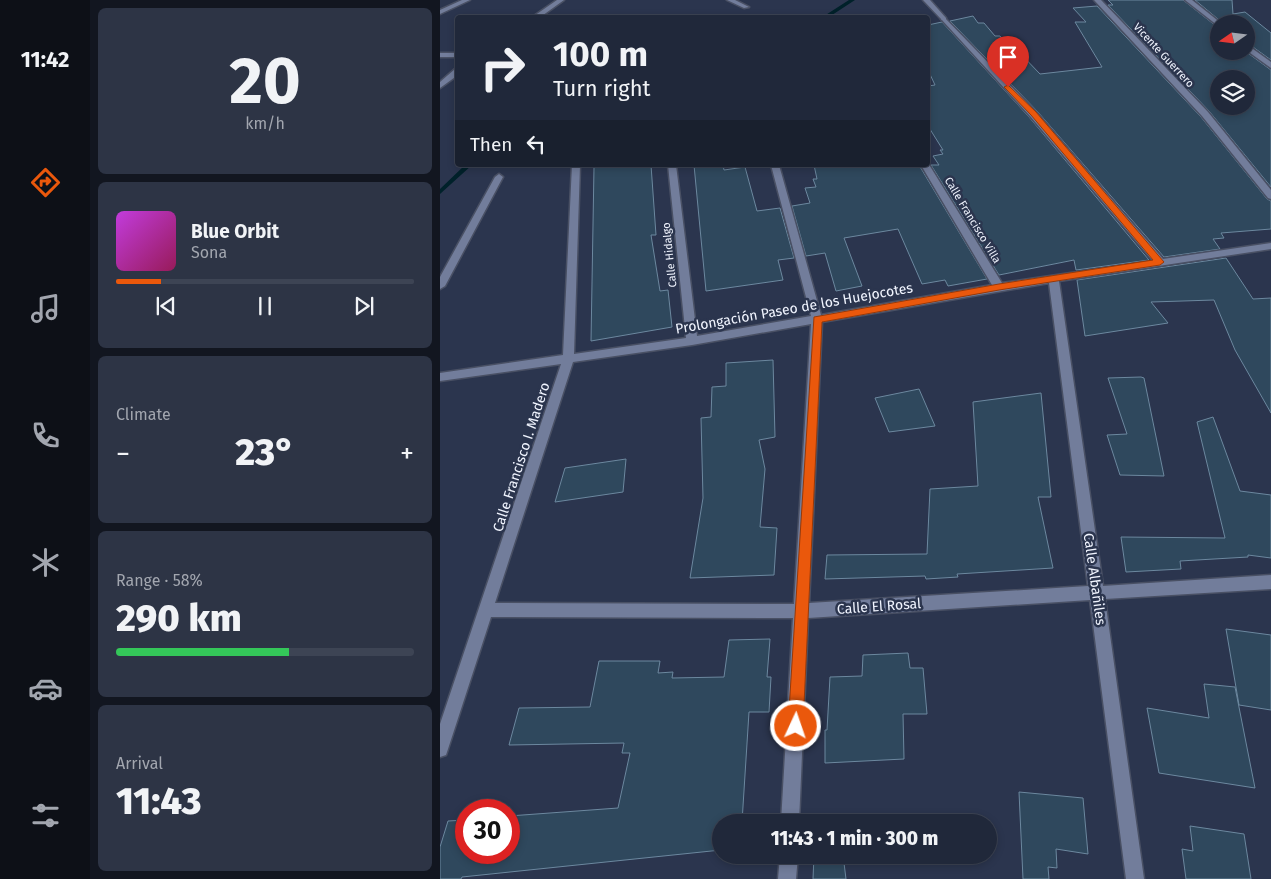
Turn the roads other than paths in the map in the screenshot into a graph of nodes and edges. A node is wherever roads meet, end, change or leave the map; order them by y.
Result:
1 (467, 0) edge
2 (561, 0) edge
3 (730, 0) edge
4 (926, 0) edge
5 (1097, 0) edge
6 (1188, 0) edge
7 (746, 7) dead end
8 (440, 12) edge
9 (538, 15) edge
10 (1210, 17) edge
11 (1255, 53) edge
12 (440, 55) edge
13 (455, 55) edge
14 (1271, 66) edge
15 (455, 74) edge
16 (440, 86) edge
17 (576, 167) edge
18 (672, 167) edge
19 (776, 167) edge
20 (926, 167) edge
21 (499, 177) dead end
22 (1271, 196) edge
23 (1271, 246) edge
24 (1160, 262) junction
25 (1054, 279) junction
26 (440, 286) edge
27 (999, 287) junction
28 (817, 319) junction
29 (692, 342) junction
30 (568, 360) junction
31 (440, 376) edge
32 (1271, 582) edge
33 (1096, 592) junction
34 (486, 610) junction
35 (802, 610) junction
36 (440, 749) edge
37 (790, 814) edge
38 (789, 864) edge
39 (788, 879) edge
40 (1135, 879) edge

1 - 8 street
2 - 9 street
3 - 7 street
4 - 24 street
5 - 22 street, Vicente Guerrero
6 - 10 street
11 - 14 street
12 - 13 street
15 - 16 street
17 - 30 street, Calle Francisco I. Madero
18 - 29 street, Calle Hidalgo
19 - 28 street
20 - 27 street, Calle Francisco Villa
21 - 26 street
23 - 24 street, Prolongación Paseo de los Huejocotes
24 - 25 street, Prolongación Paseo de los Huejocotes
25 - 27 street, Prolongación Paseo de los Huejocotes
25 - 33 street, Calle Albañiles
27 - 28 street, Prolongación Paseo de los Huejocotes
28 - 29 street, Prolongación Paseo de los Huejocotes
28 - 35 street
29 - 30 street, Prolongación Paseo de los Huejocotes
30 - 31 street, Prolongación Paseo de los Huejocotes
30 - 34 street, Calle Francisco I. Madero
32 - 33 street, Calle El Rosal
33 - 35 street, Calle El Rosal
33 - 40 street, Calle Albañiles
34 - 35 street, Calle El Rosal
34 - 36 street, Calle Francisco I. Madero
35 - 37 street
38 - 39 street

